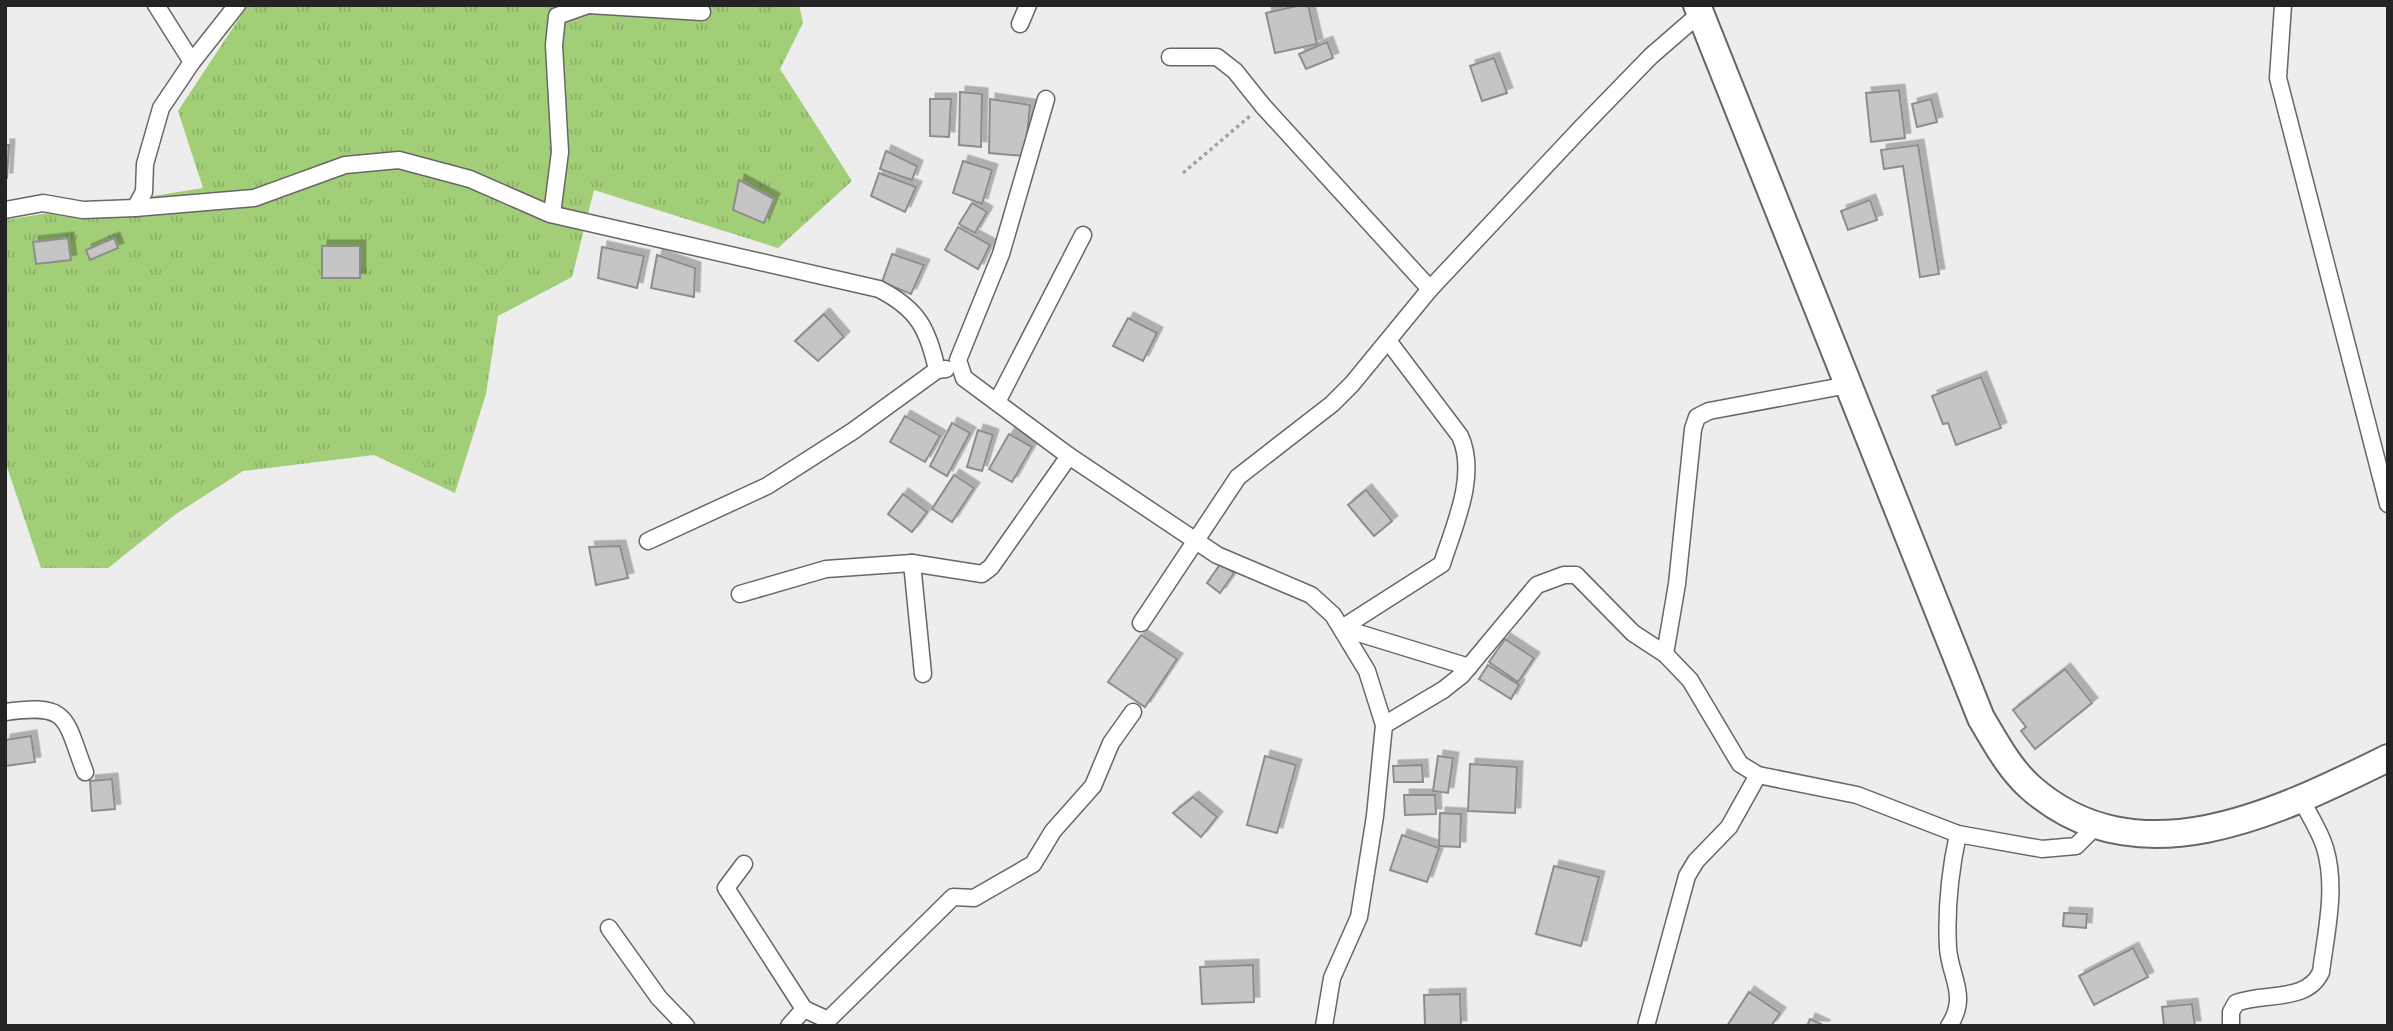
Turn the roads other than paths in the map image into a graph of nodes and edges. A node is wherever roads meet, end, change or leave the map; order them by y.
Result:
1 (156, 5) edge
2 (237, 5) edge
3 (589, 5) edge
4 (1028, 5) edge
5 (2283, 5) edge
6 (1701, 9) edge
7 (702, 12) dead end
8 (1020, 24) dead end
9 (1170, 57) dead end
10 (192, 62) junction
11 (1046, 99) dead end
12 (135, 208) junction
13 (5, 210) edge
14 (552, 214) junction
15 (1083, 235) dead end
16 (1430, 289) junction
17 (1389, 342) junction
18 (959, 369) junction
19 (937, 370) junction
20 (1848, 385) junction
21 (997, 402) junction
22 (1069, 456) junction
23 (2388, 504) edge
24 (648, 541) dead end
25 (1197, 541) junction
26 (912, 563) junction
27 (740, 594) dead end
28 (1141, 623) dead end
29 (1342, 628) junction
30 (1665, 654) junction
31 (1469, 667) junction
32 (923, 674) dead end
33 (5, 712) edge
34 (1132, 712) dead end
35 (1384, 725) junction
36 (2388, 758) edge
37 (85, 772) dead end
38 (1758, 775) junction
39 (2301, 799) junction
40 (2096, 825) junction
41 (1958, 834) junction
42 (744, 864) dead end
43 (609, 928) dead end
44 (804, 1009) junction
45 (686, 1026) edge
46 (789, 1026) edge
47 (1324, 1026) edge
48 (1646, 1026) edge
49 (1949, 1026) edge
50 (2231, 1026) edge

1 - 10 street
2 - 10 street
3 - 7 street
3 - 14 street
4 - 8 street
5 - 23 street
6 - 16 street
6 - 20 main road
9 - 16 street
10 - 12 street
11 - 18 street
12 - 13 street
12 - 14 street
14 - 19 street
15 - 21 street
16 - 17 street
17 - 25 street
17 - 29 street
18 - 19 street
18 - 21 street
19 - 24 street
20 - 30 street
20 - 40 main road
21 - 22 street
22 - 25 street
22 - 26 street
25 - 28 street
25 - 29 street
26 - 27 street
26 - 32 street
29 - 31 street
29 - 35 street
30 - 31 street
30 - 38 street
31 - 35 street
33 - 37 street
34 - 44 street
35 - 47 street
36 - 39 main road
38 - 41 street
38 - 48 street
39 - 40 main road
39 - 50 street
40 - 41 street
41 - 49 street
42 - 44 street
43 - 45 street
44 - 46 street

